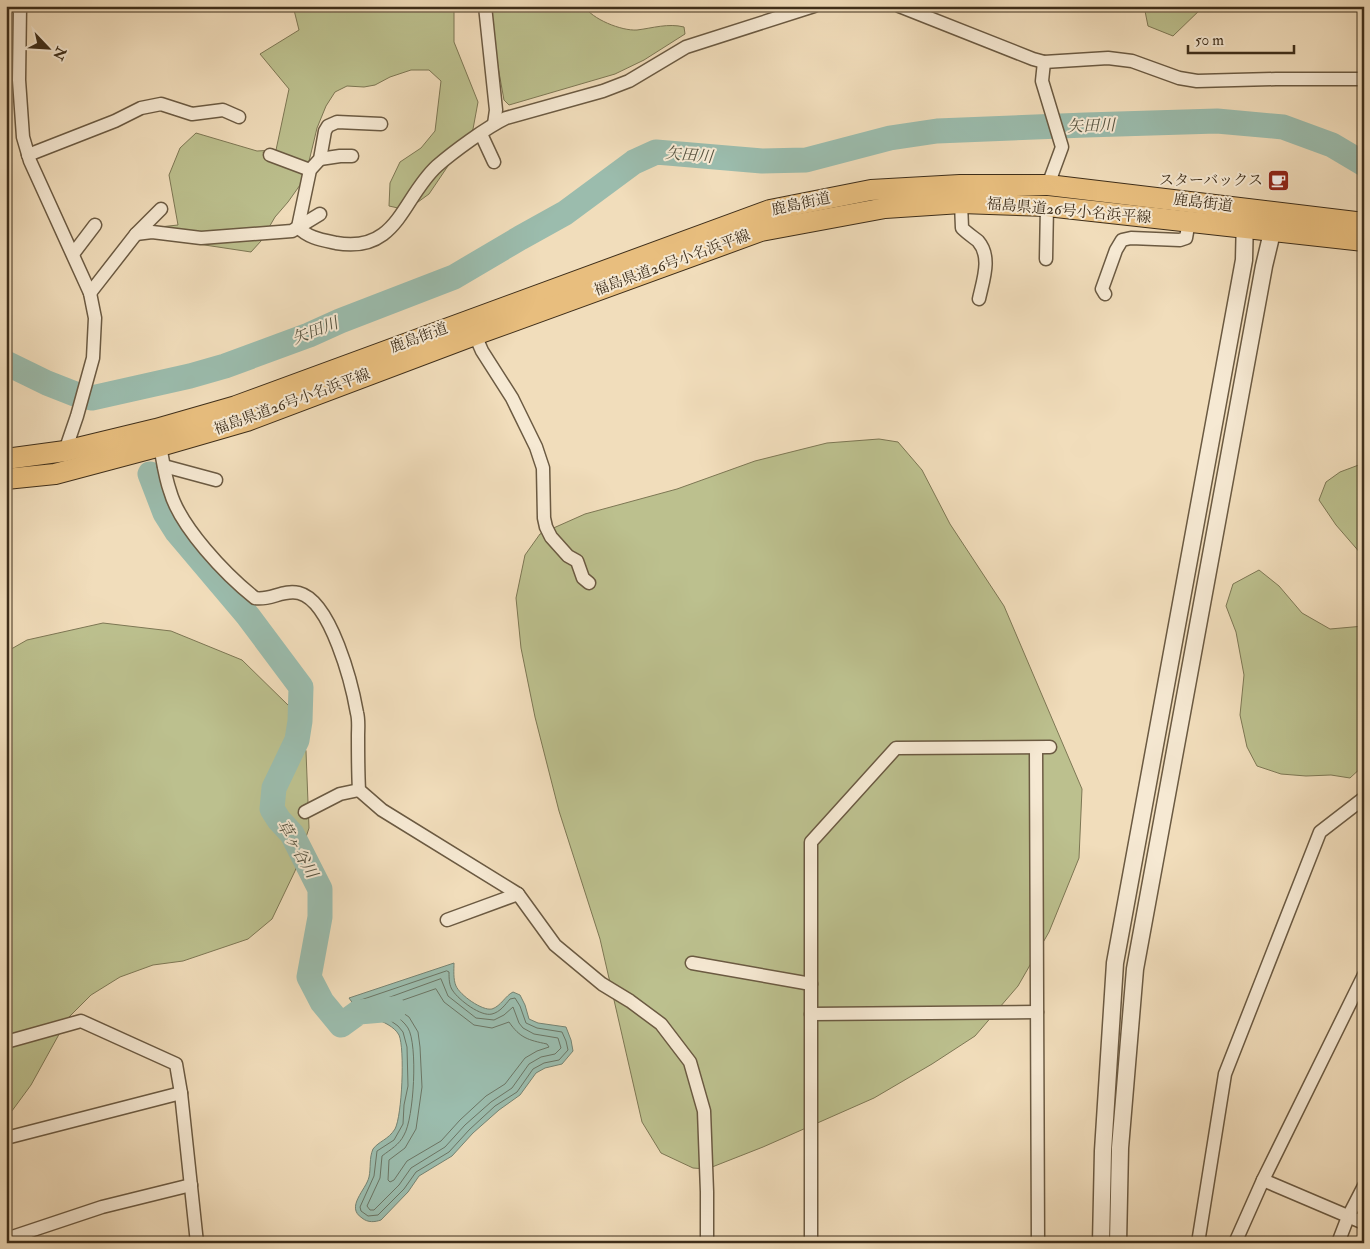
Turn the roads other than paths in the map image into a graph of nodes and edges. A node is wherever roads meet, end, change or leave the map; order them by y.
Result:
1 (20, 6) edge
2 (485, 6) edge
3 (814, 6) edge
4 (899, 6) edge
5 (1044, 62) junction
6 (1364, 79) edge
7 (238, 117) dead end
8 (381, 124) dead end
9 (494, 124) junction
10 (481, 134) junction
11 (28, 155) junction
12 (270, 155) dead end
13 (352, 156) dead end
14 (320, 159) junction
15 (494, 162) dead end
16 (310, 170) junction
17 (1048, 185) junction
18 (961, 203) junction
19 (1047, 206) junction
20 (161, 208) dead end
21 (1246, 208) junction
22 (320, 214) dead end
23 (1189, 221) junction
24 (1275, 222) junction
25 (1364, 223) edge
26 (95, 225) dead end
27 (298, 227) junction
28 (1244, 229) junction
29 (136, 234) junction
30 (1364, 241) edge
31 (72, 254) junction
32 (1046, 259) dead end
33 (90, 293) junction
34 (1105, 294) dead end
35 (979, 299) dead end
36 (475, 335) junction
37 (160, 446) junction
38 (65, 451) junction
39 (6, 458) edge
40 (164, 466) junction
41 (6, 479) edge
42 (216, 480) dead end
43 (589, 583) dead end
44 (1050, 747) dead end
45 (1036, 748) junction
46 (359, 790) junction
47 (1364, 798) edge
48 (1358, 810) edge
49 (305, 812) dead end
50 (518, 894) junction
51 (446, 920) dead end
52 (692, 963) dead end
53 (1364, 975) edge
54 (811, 984) junction
55 (1037, 1012) junction
56 (811, 1014) junction
57 (6, 1042) edge
58 (181, 1093) junction
59 (6, 1138) edge
60 (1262, 1180) junction
61 (191, 1185) junction
62 (1364, 1186) edge
63 (1348, 1216) junction
64 (1364, 1223) edge
65 (6, 1239) edge
66 (197, 1243) edge
67 (707, 1243) edge
68 (811, 1243) edge
69 (1038, 1243) edge
70 (1101, 1243) edge
71 (1118, 1243) edge
72 (1198, 1243) edge
73 (1235, 1243) edge
74 (1338, 1243) edge

1 - 11 street
2 - 9 street
3 - 9 street
4 - 5 street
5 - 6 street
5 - 17 street
7 - 11 street
8 - 14 street
9 - 10 street
10 - 15 street
10 - 27 street
11 - 31 street
12 - 16 street
13 - 14 street
14 - 16 street
16 - 27 street
17 - 21 main road, 鹿島街道
17 - 38 main road, 鹿島街道
18 - 19 main road, 福島県道26号小名浜平線
18 - 35 street
18 - 36 main road, 福島県道26号小名浜平線
19 - 23 main road, 福島県道26号小名浜平線
19 - 32 street
20 - 29 street
21 - 24 main road, 鹿島街道
21 - 28 street
22 - 27 street
23 - 28 main road, 福島県道26号小名浜平線
23 - 34 street
24 - 25 main road, 鹿島街道
24 - 28 main road, 福島県道26号小名浜平線
24 - 30 main road, 福島県道26号小名浜平線
24 - 71 street
26 - 31 street
27 - 29 street
28 - 70 street
29 - 33 street
31 - 33 street
33 - 38 street
36 - 37 main road, 福島県道26号小名浜平線
36 - 43 street
37 - 40 street
37 - 41 main road, 福島県道26号小名浜平線
38 - 39 main road, 鹿島街道
40 - 42 street
40 - 46 street
44 - 45 street
45 - 54 street
45 - 55 street
46 - 49 street
46 - 50 street
47 - 48 street
48 - 72 street
50 - 51 street
50 - 67 street
52 - 54 street
53 - 60 street
54 - 56 street
55 - 56 street
55 - 69 street
56 - 68 street
57 - 58 street
58 - 59 street
58 - 61 street
60 - 63 street
60 - 73 street
61 - 65 street
61 - 66 street
62 - 63 street
63 - 64 street
63 - 74 street

